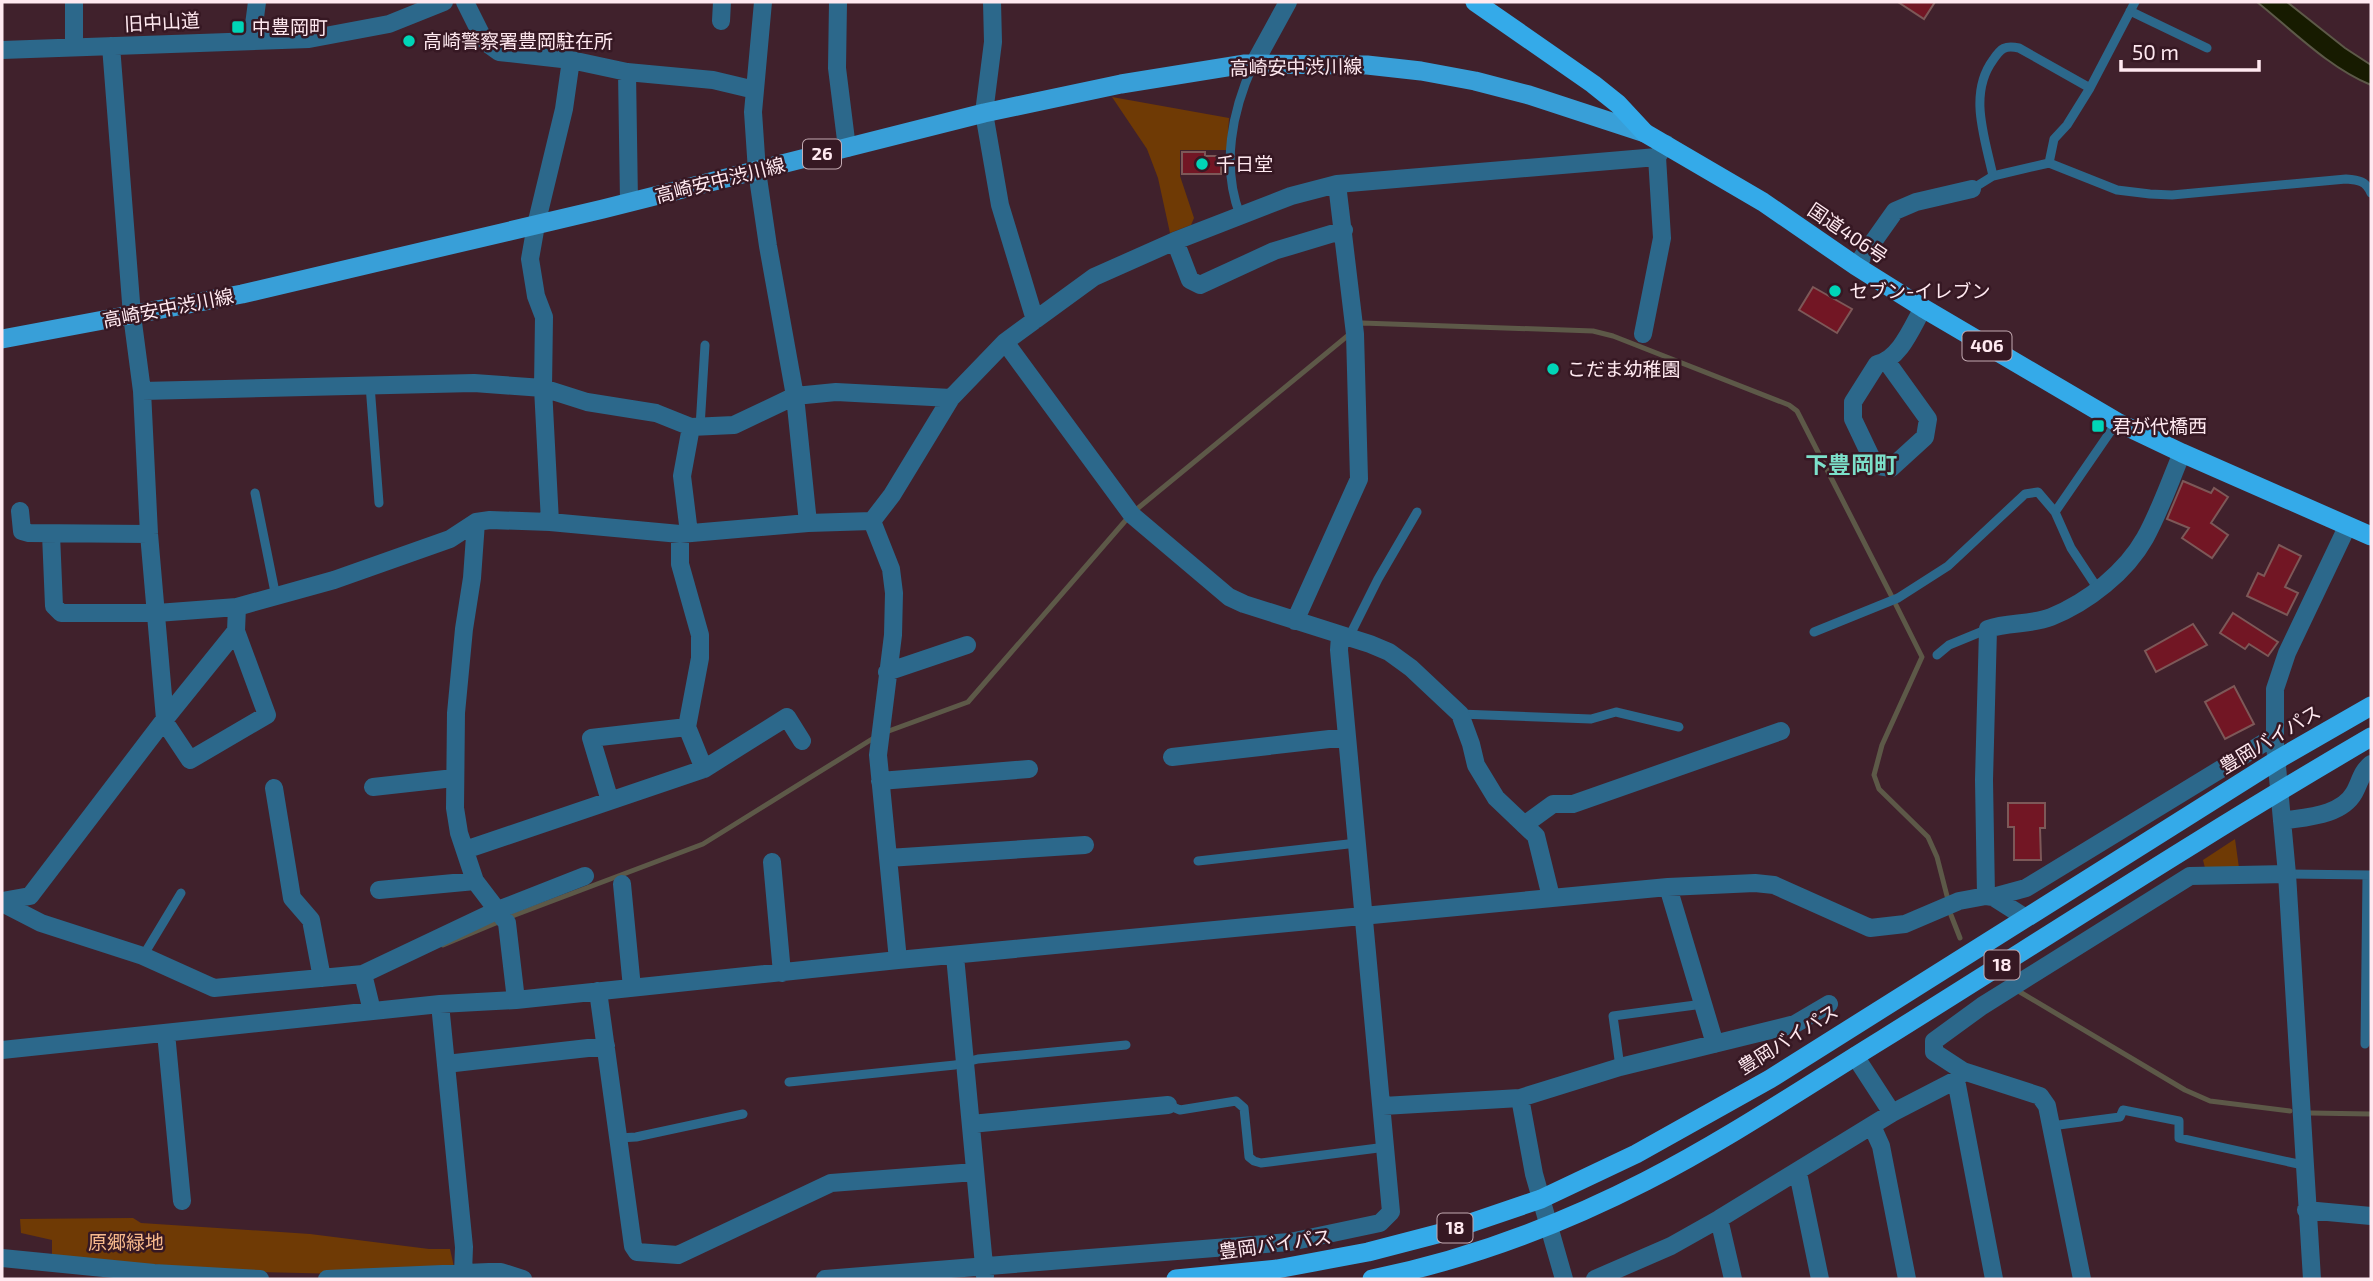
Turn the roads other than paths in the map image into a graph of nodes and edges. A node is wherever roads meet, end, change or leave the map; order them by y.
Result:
1 (74, 2) edge
2 (257, 2) edge
3 (444, 2) edge
4 (465, 2) edge
5 (722, 2) edge
6 (763, 2) edge
7 (838, 2) edge
8 (992, 2) edge
9 (1288, 2) edge
10 (1475, 2) edge
11 (2133, 6) edge
12 (721, 20) dead end
13 (252, 40) junction
14 (111, 46) junction
15 (74, 47) junction
16 (2207, 48) dead end
17 (2, 50) edge
18 (572, 60) junction
19 (1254, 64) junction
20 (627, 72) junction
21 (2090, 88) junction
22 (755, 90) junction
23 (984, 113) junction
24 (1645, 133) junction
25 (847, 148) junction
26 (1661, 150) junction
27 (2049, 163) junction
28 (757, 171) junction
29 (1993, 176) junction
30 (1337, 184) junction
31 (1972, 188) joint
32 (2371, 193) edge
33 (629, 202) junction
34 (1240, 215) junction
35 (536, 225) junction
36 (1344, 230) junction
37 (1175, 241) junction
38 (1856, 266) junction
39 (1923, 308) junction
40 (132, 315) junction
41 (1035, 320) junction
42 (1643, 334) dead end
43 (2, 339) edge
44 (1005, 342) junction
45 (705, 345) dead end
46 (1887, 362) junction
47 (370, 386) junction
48 (543, 388) junction
49 (142, 391) junction
50 (795, 396) junction
51 (951, 398) junction
52 (2117, 422) junction
53 (696, 427) junction
54 (2182, 453) junction
55 (256, 493) dead end
56 (379, 503) dead end
57 (20, 511) dead end
58 (1417, 512) dead end
59 (2055, 512) junction
60 (872, 521) junction
61 (476, 522) junction
62 (551, 522) junction
63 (808, 523) junction
64 (2347, 527) junction
65 (684, 533) junction
66 (51, 534) junction
67 (149, 534) junction
68 (2371, 536) edge
69 (2098, 589) junction
70 (276, 597) junction
71 (237, 607) junction
72 (157, 613) junction
73 (1296, 621) junction
74 (1988, 629) junction
75 (236, 631) junction
76 (1814, 632) dead end
77 (1345, 637) junction
78 (967, 645) dead end
79 (1937, 655) dead end
80 (887, 672) junction
81 (2371, 706) edge
82 (1460, 714) junction
83 (164, 720) junction
84 (687, 727) junction
85 (1679, 727) dead end
86 (1781, 731) dead end
87 (2275, 736) junction
88 (1347, 737) junction
89 (2371, 737) edge
90 (802, 741) dead end
91 (1172, 757) dead end
92 (2277, 761) junction
93 (2371, 764) edge
94 (704, 769) junction
95 (1029, 769) dead end
96 (454, 778) junction
97 (880, 781) junction
98 (373, 787) dead end
99 (274, 788) dead end
100 (2279, 791) junction
101 (610, 801) junction
102 (2282, 821) junction
103 (1524, 825) junction
104 (1357, 843) junction
105 (1085, 845) dead end
106 (465, 850) junction
107 (888, 858) junction
108 (1198, 861) dead end
109 (772, 862) dead end
110 (2287, 874) junction
111 (2369, 875) edge
112 (584, 876) dead end
113 (475, 881) junction
114 (622, 884) dead end
115 (1668, 887) junction
116 (379, 890) dead end
117 (181, 893) dead end
118 (1990, 896) junction
119 (1551, 897) junction
120 (2, 902) edge
121 (1364, 915) junction
122 (502, 916) junction
123 (2026, 918) junction
124 (142, 956) junction
125 (955, 956) junction
126 (898, 960) junction
127 (782, 973) junction
128 (363, 974) junction
129 (322, 978) junction
130 (632, 988) junction
131 (598, 991) junction
132 (516, 1000) junction
133 (440, 1004) junction
134 (1703, 1004) junction
135 (1829, 1004) dead end
136 (372, 1011) junction
137 (166, 1032) junction
138 (1716, 1044) junction
139 (2365, 1044) dead end
140 (1126, 1045) dead end
141 (606, 1046) junction
142 (2, 1050) edge
143 (1855, 1056) junction
144 (967, 1063) junction
145 (446, 1064) junction
146 (1620, 1067) junction
147 (1959, 1075) junction
148 (789, 1082) dead end
149 (1520, 1098) junction
150 (1168, 1105) joint
151 (1383, 1107) junction
152 (1892, 1113) junction
153 (743, 1114) dead end
154 (971, 1124) junction
155 (1872, 1126) junction
156 (2051, 1126) junction
157 (619, 1138) junction
158 (1386, 1147) junction
159 (2303, 1165) junction
160 (975, 1172) junction
161 (1798, 1173) junction
162 (1541, 1199) junction
163 (182, 1200) dead end
164 (2306, 1210) junction
165 (2371, 1216) edge
166 (1719, 1219) junction
167 (1548, 1227) junction
168 (2, 1258) edge
169 (463, 1273) junction
170 (985, 1273) edge
171 (260, 1279) edge
172 (327, 1279) edge
173 (523, 1279) edge
174 (825, 1279) edge
175 (1176, 1279) edge
176 (1372, 1279) edge
177 (1564, 1279) edge
178 (1595, 1279) edge
179 (1733, 1279) edge
180 (1820, 1279) edge
181 (1907, 1279) edge
182 (1994, 1279) edge
183 (2082, 1279) edge
184 (2312, 1279) edge

1 - 15 street
2 - 13 street
3 - 13 street, 旧中山道
4 - 18 street
5 - 12 street
6 - 22 street
7 - 25 street
8 - 23 street
9 - 19 street
10 - 24 highway, 国道406号 / 406
11 - 16 lane
11 - 21 lane
13 - 14 street, 旧中山道
14 - 15 street, 旧中山道
14 - 40 street
15 - 17 street, 旧中山道
18 - 20 street
18 - 35 street
19 - 23 main road, 高崎安中渋川線 / 26
19 - 24 main road, 高崎安中渋川線 / 26
19 - 34 lane
20 - 22 street
20 - 33 street
21 - 27 lane
21 - 29 lane
22 - 28 street
23 - 25 main road, 高崎安中渋川線 / 26
23 - 41 street
24 - 26 highway, 国道406号 / 406
25 - 28 main road, 高崎安中渋川線 / 26
26 - 30 street
26 - 38 highway, 国道406号 / 406
26 - 42 street
27 - 29 lane
27 - 32 lane
28 - 33 main road, 高崎安中渋川線 / 26
28 - 50 street
29 - 31 lane
30 - 34 street
30 - 36 street
31 - 38 street
33 - 35 main road, 高崎安中渋川線 / 26
34 - 37 street
35 - 40 main road, 高崎安中渋川線 / 26
35 - 48 street
36 - 37 street
36 - 73 street
37 - 41 street
38 - 39 highway, 国道406号 / 406
39 - 46 street
39 - 52 highway, 国道406号 / 406
40 - 43 main road, 高崎安中渋川線 / 26
40 - 49 street
41 - 44 street
44 - 51 street
44 - 73 street
45 - 53 lane
46 - 46 street
47 - 48 street
47 - 49 street
47 - 56 lane
48 - 53 street
48 - 62 street
49 - 67 street
50 - 51 street
50 - 53 street
50 - 63 street
51 - 60 street
52 - 54 highway, 国道406号 / 406
52 - 59 lane
53 - 65 street
54 - 64 highway, 国道406号 / 406
54 - 69 street
55 - 70 lane
57 - 66 street
58 - 77 lane
59 - 69 lane
59 - 76 lane
60 - 63 street
60 - 80 street
61 - 62 street
61 - 70 street
61 - 96 street
62 - 65 street
63 - 65 street
64 - 68 highway, 国道406号 / 406
64 - 87 street
65 - 84 street
66 - 67 street
66 - 72 street
67 - 72 street
69 - 74 street
70 - 71 street
71 - 72 street
71 - 75 street
72 - 83 street
73 - 77 street
74 - 79 lane
74 - 118 street
75 - 83 street
75 - 83 street
77 - 82 street
77 - 88 street
78 - 80 street
80 - 97 street
81 - 92 highway, 豊岡バイパス / 18
82 - 85 lane
82 - 103 street
83 - 120 street
84 - 94 street
84 - 101 street
86 - 103 street
87 - 92 street
87 - 118 street
88 - 91 street
88 - 104 street
89 - 100 highway, 18
90 - 94 street
92 - 100 street
92 - 123 highway, 豊岡バイパス / 18
93 - 102 street
94 - 101 street
95 - 97 street
96 - 98 street
96 - 106 street
97 - 107 street
99 - 129 street
100 - 102 street
100 - 143 highway, 18
101 - 106 street
102 - 110 street
103 - 119 street
104 - 108 lane
104 - 121 street
105 - 107 street
106 - 113 street
107 - 126 street
109 - 127 street
110 - 111 lane
110 - 147 street
110 - 159 street
111 - 139 lane
112 - 122 street
113 - 116 street
113 - 122 street
114 - 130 street
115 - 118 street
115 - 119 street
115 - 134 street
117 - 124 lane
118 - 123 street
119 - 121 street
120 - 124 street
121 - 125 street
121 - 151 street
122 - 128 street
122 - 132 street
123 - 162 highway, 豊岡バイパス / 18
124 - 129 street
125 - 126 street
125 - 144 street
126 - 127 street
127 - 130 street
128 - 129 street
128 - 136 street
130 - 131 street
131 - 132 street
131 - 141 street
132 - 133 street
133 - 136 street
133 - 145 street
134 - 138 street
134 - 146 lane
135 - 138 street
136 - 137 street
137 - 142 street
137 - 163 street
138 - 146 street
140 - 144 lane
141 - 145 street
141 - 157 street
143 - 152 street
143 - 167 highway, 18
144 - 148 lane
144 - 154 street
145 - 169 street
146 - 149 street
147 - 152 street
147 - 156 street
147 - 182 street
149 - 151 street
149 - 162 street
150 - 154 street
150 - 158 lane
151 - 158 street
152 - 155 street
153 - 157 lane
154 - 160 street
155 - 161 street
155 - 181 street
156 - 159 lane
156 - 183 street
157 - 160 street
158 - 170 street
159 - 164 street
160 - 170 street
161 - 166 street
161 - 180 street
162 - 167 street
162 - 175 highway, 豊岡バイパス / 18
164 - 165 street
164 - 184 street
166 - 178 street
166 - 179 street
167 - 176 highway, 18
167 - 177 street
168 - 171 street
169 - 172 street
169 - 173 street
170 - 174 street

